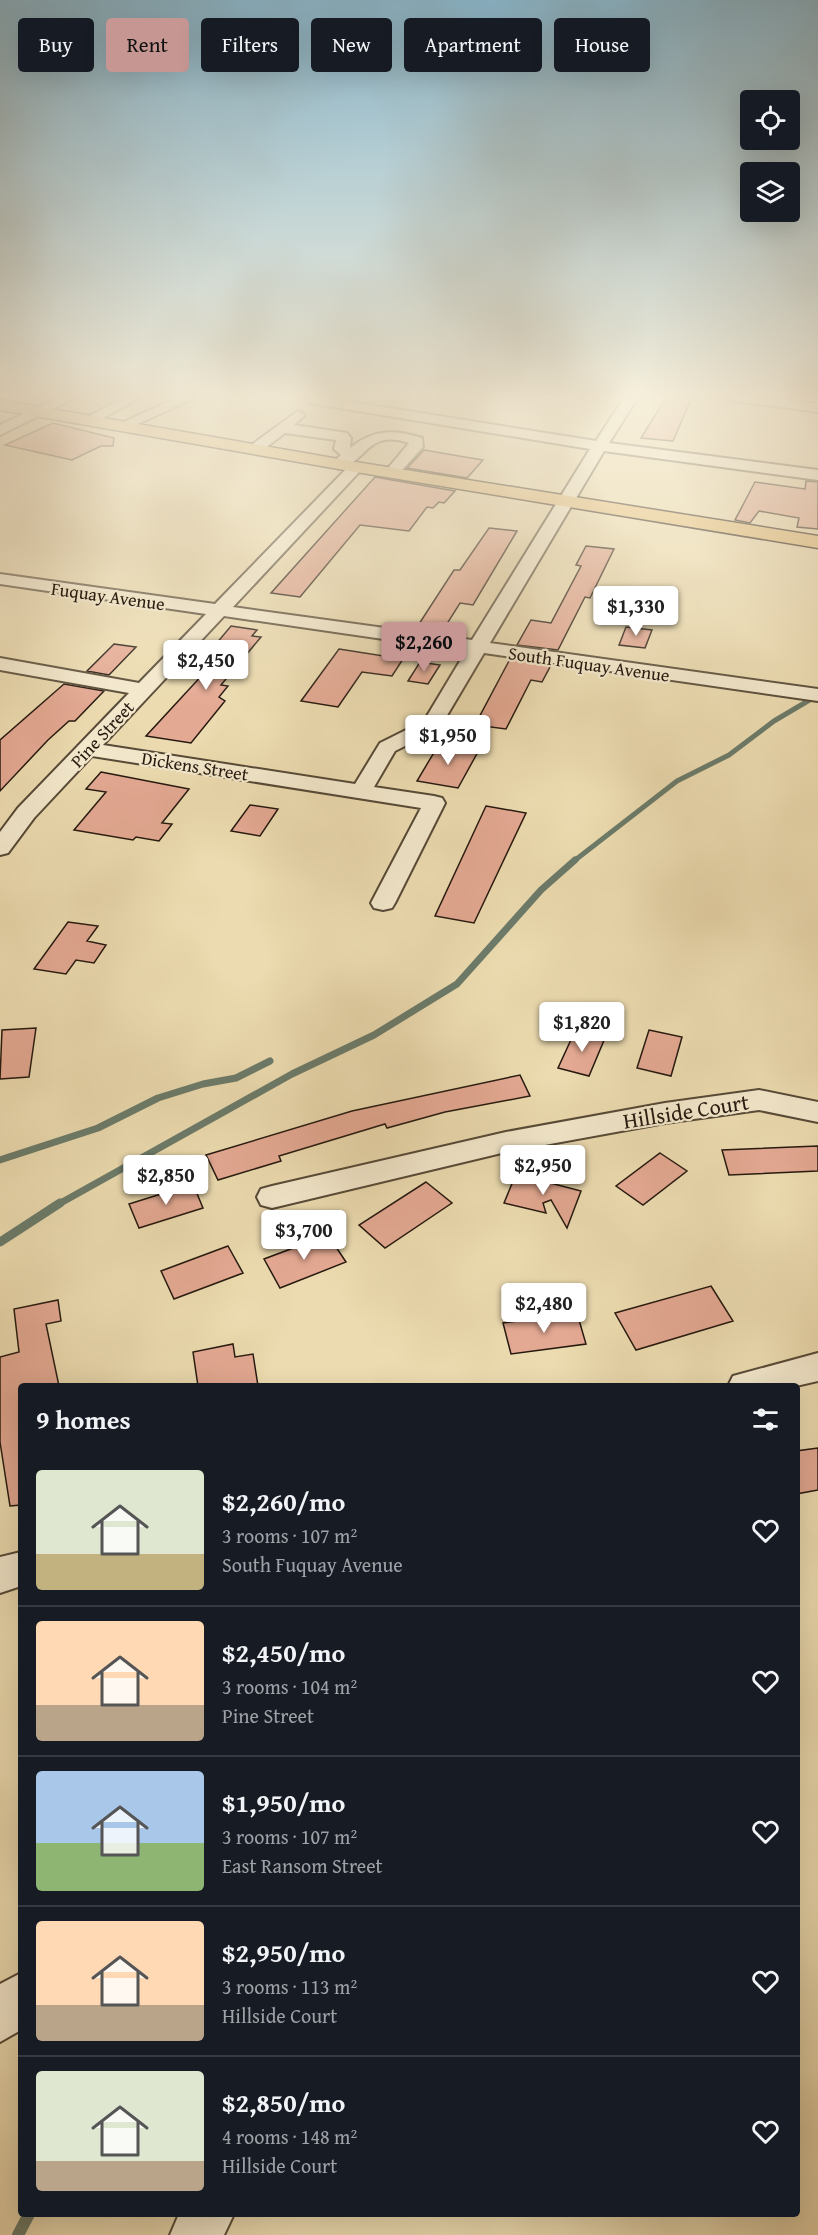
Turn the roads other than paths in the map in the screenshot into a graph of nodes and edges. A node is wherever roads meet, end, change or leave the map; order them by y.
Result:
1 (315, 500) edge
2 (553, 500) edge
3 (563, 502) junction
4 (818, 542) edge
5 (0, 579) edge
6 (217, 611) junction
7 (476, 648) junction
8 (0, 664) edge
9 (143, 690) junction
10 (818, 695) edge
11 (89, 749) junction
12 (361, 792) junction
13 (0, 848) edge
14 (383, 903) dead end
15 (818, 1112) edge
16 (272, 1197) dead end
17 (818, 1367) edge
18 (757, 1383) edge
19 (18, 1570) edge
20 (0, 1575) edge
21 (18, 1999) edge
22 (0, 2018) edge
23 (206, 2217) edge
24 (196, 2235) edge

1 - 6 street, Pine Street
2 - 3 main road
3 - 4 main road
3 - 7 street
5 - 6 street, Fuquay Avenue
6 - 7 street, South Fuquay Avenue
6 - 9 street, Pine Street
7 - 10 street, South Fuquay Avenue
7 - 12 street
8 - 9 street
9 - 11 street, Pine Street
11 - 12 street, Dickens Street
11 - 13 street, Pine Street
12 - 14 street, Dickens Street
15 - 16 street, Hillside Court
17 - 18 street
19 - 20 street
21 - 22 street
23 - 24 street

